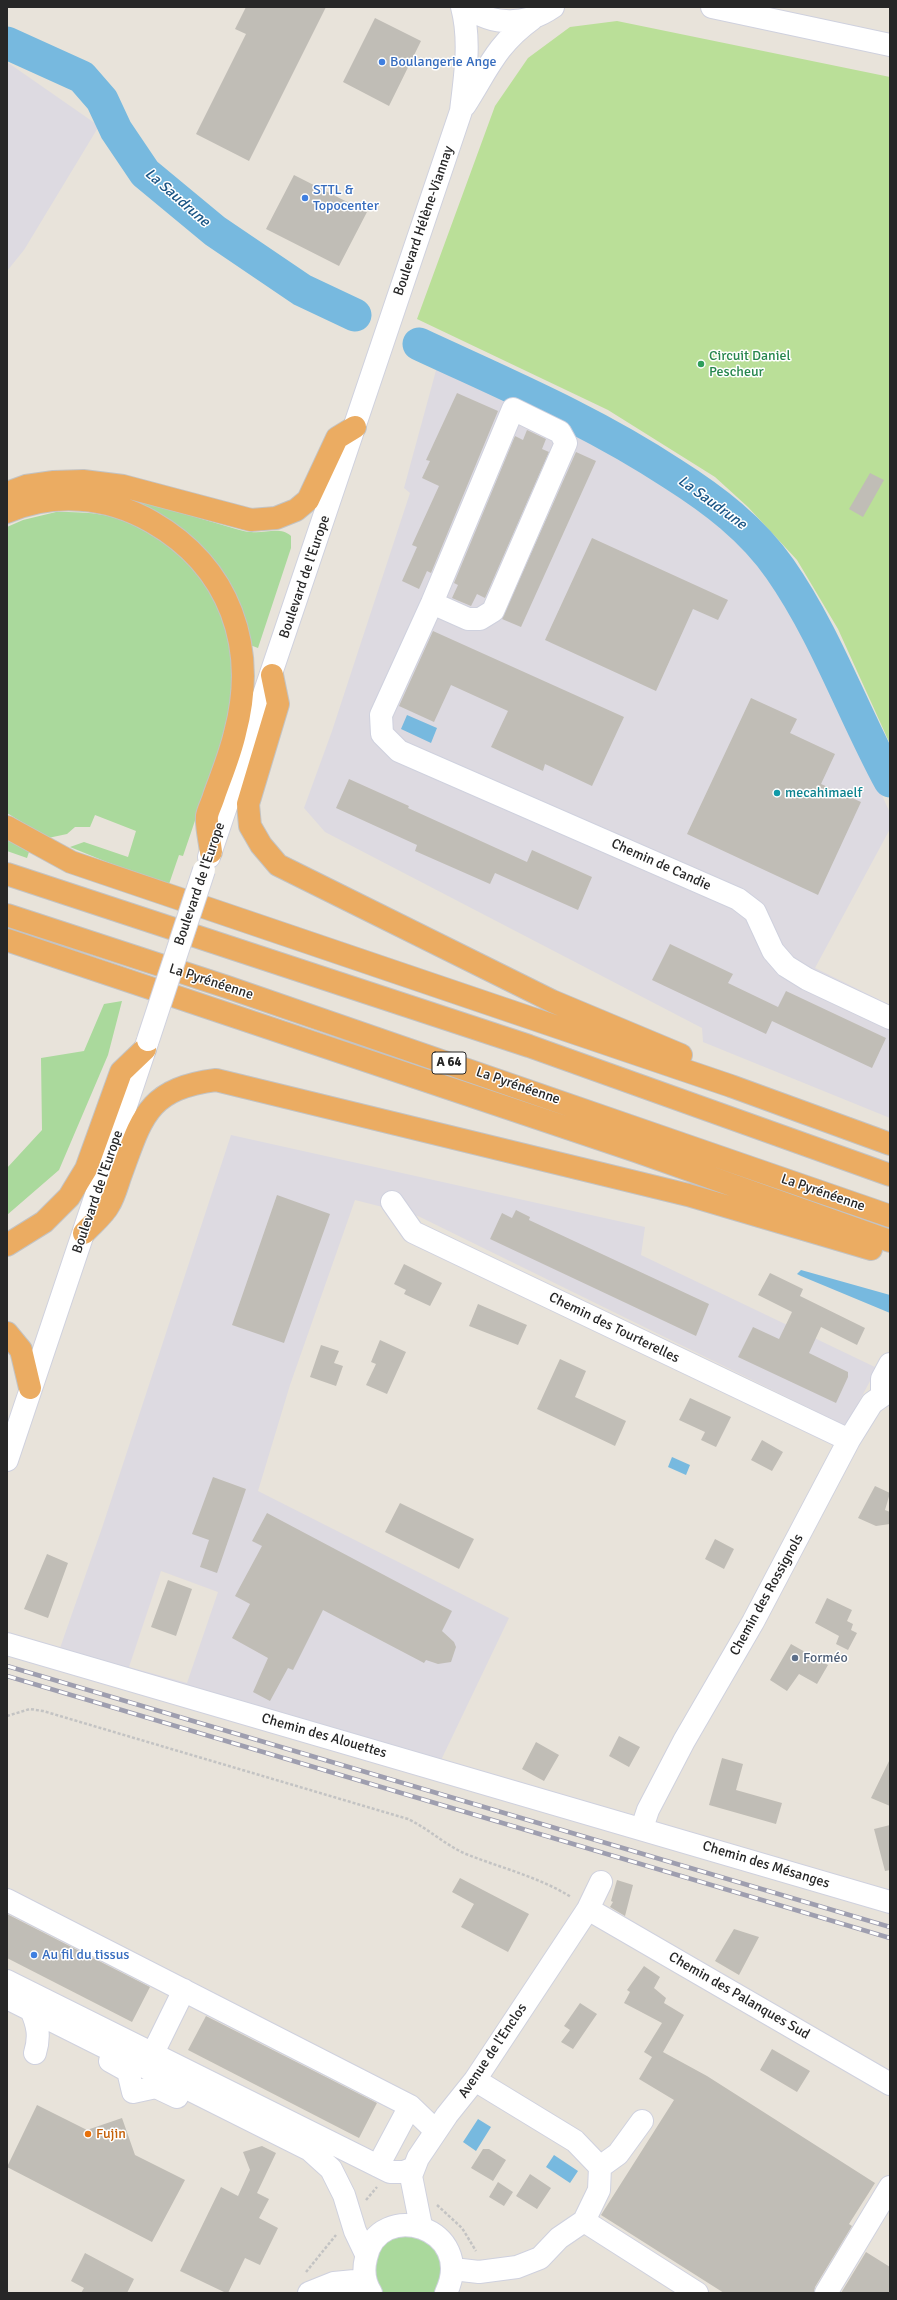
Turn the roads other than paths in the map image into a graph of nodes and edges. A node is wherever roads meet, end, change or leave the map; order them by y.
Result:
1 (462, 7) edge
2 (468, 7) edge
3 (553, 7) edge
4 (712, 7) edge
5 (532, 19) junction
6 (890, 44) edge
7 (461, 111) junction
8 (387, 332) joint
9 (355, 427) junction
10 (7, 493) edge
11 (7, 512) edge
12 (432, 603) junction
13 (272, 674) junction
14 (7, 827) edge
15 (208, 861) junction
16 (7, 874) edge
17 (7, 915) edge
18 (7, 940) edge
19 (890, 1018) edge
20 (147, 1045) junction
21 (731, 1086) junction
22 (890, 1144) edge
23 (890, 1175) edge
24 (392, 1202) dead end
25 (890, 1216) edge
26 (84, 1233) junction
27 (890, 1241) edge
28 (7, 1245) edge
29 (890, 1254) edge
30 (7, 1333) edge
31 (890, 1364) edge
32 (30, 1388) junction
33 (886, 1397) edge
34 (849, 1440) junction
35 (7, 1460) edge
36 (7, 1644) edge
37 (642, 1828) junction
38 (601, 1882) dead end
39 (7, 1900) edge
40 (890, 1902) edge
41 (588, 1909) junction
42 (7, 1981) edge
43 (184, 1990) junction
44 (7, 1998) edge
45 (31, 2010) junction
46 (35, 2053) dead end
47 (152, 2054) junction
48 (475, 2080) junction
49 (890, 2084) edge
50 (410, 2106) junction
51 (642, 2121) dead end
52 (436, 2131) junction
53 (378, 2166) junction
54 (600, 2167) junction
55 (414, 2168) junction
56 (890, 2188) edge
57 (584, 2221) junction
58 (421, 2226) junction
59 (366, 2254) junction
60 (453, 2269) junction
61 (368, 2286) edge
62 (309, 2293) edge
63 (446, 2293) edge
64 (698, 2293) edge
65 (826, 2293) edge

1 - 7 street, Boulevard Hélène-Viannay
2 - 5 street
3 - 5 street, Boulevard Hélène-Viannay
4 - 6 street
5 - 7 street, Boulevard Hélène-Viannay
7 - 8 street, Boulevard Hélène-Viannay
8 - 9 street, Boulevard de l'Europe
9 - 10 highway
9 - 13 street, Boulevard de l'Europe
11 - 15 highway
12 - 12 street
12 - 19 street, Chemin de Candie
13 - 15 street, Boulevard de l'Europe
13 - 21 highway
14 - 21 highway
15 - 20 street, Boulevard de l'Europe, bridge
16 - 23 highway
17 - 25 highway, La Pyrénéenne / A 64
18 - 27 highway
20 - 26 street, Boulevard de l'Europe
20 - 28 highway
21 - 22 highway
24 - 34 street, Chemin des Tourterelles
26 - 29 highway
26 - 32 street, Boulevard de l'Europe
30 - 32 highway
31 - 33 street, Chemin des Rossignols
32 - 35 street, Boulevard de l'Europe
33 - 34 street, Chemin des Rossignols
34 - 37 street, Chemin des Rossignols
36 - 37 street, Chemin des Alouettes
37 - 40 street, Chemin des Mésanges
38 - 41 street, Avenue de l'Enclos
39 - 43 street
41 - 48 street, Avenue de l'Enclos
41 - 49 street, Chemin des Palanques Sud
42 - 47 street
43 - 47 street
43 - 50 street
44 - 45 street
45 - 46 street
45 - 59 street
47 - 53 street
48 - 52 street, Avenue de l'Enclos
48 - 54 street
50 - 52 street
50 - 53 street
51 - 54 street
52 - 55 street, Avenue de l'Enclos
53 - 55 street
54 - 57 street
55 - 58 street, Avenue de l'Enclos
56 - 65 street
57 - 60 street
57 - 64 street
58 - 59 street
58 - 60 street
59 - 61 street
60 - 63 street
61 - 62 street

